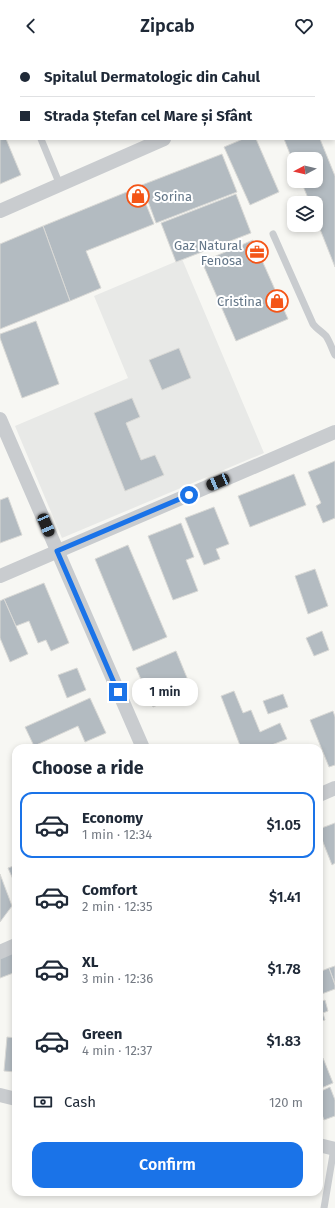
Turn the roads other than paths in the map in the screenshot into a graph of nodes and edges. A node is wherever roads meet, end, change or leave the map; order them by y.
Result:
1 (41, 140) edge
2 (162, 140) edge
3 (60, 185) junction
4 (0, 211) edge
5 (274, 234) dead end
6 (332, 337) edge
7 (335, 355) edge
8 (0, 419) edge
9 (335, 432) edge
10 (57, 551) junction
11 (0, 576) edge
12 (141, 744) edge
13 (335, 788) edge
14 (323, 793) edge
15 (12, 947) edge
16 (0, 952) edge
17 (0, 1095) edge
18 (12, 1098) edge
19 (323, 1146) edge
20 (335, 1148) edge
21 (324, 1208) edge

1 - 3 lane
2 - 3 street
3 - 4 street
5 - 6 lane
6 - 7 lane
8 - 10 street
9 - 10 street
10 - 11 street
10 - 12 street
13 - 14 street
15 - 16 street
17 - 18 street
19 - 20 street
20 - 21 lane

